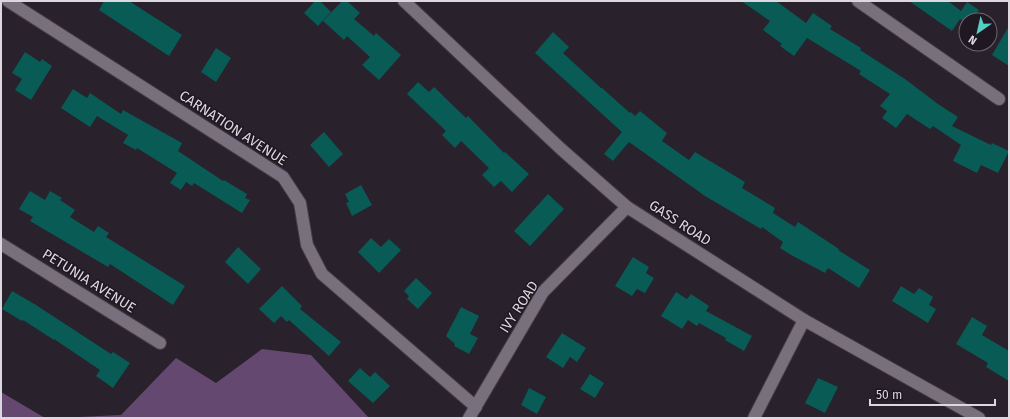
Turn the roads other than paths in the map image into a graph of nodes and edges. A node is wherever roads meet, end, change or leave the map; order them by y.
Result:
1 (8, 1) edge
2 (404, 1) edge
3 (858, 1) edge
4 (999, 99) dead end
5 (627, 207) junction
6 (1, 244) edge
7 (804, 320) junction
8 (160, 343) dead end
9 (476, 407) junction
10 (469, 418) edge
11 (754, 418) edge
12 (979, 418) edge

1 - 9 street, CARNATION AVENUE
2 - 5 street, GASS ROAD
3 - 4 street
5 - 7 street, GASS ROAD
5 - 9 street, IVY ROAD
6 - 8 street, PETUNIA AVENUE
7 - 11 street
7 - 12 street, GASS ROAD
9 - 10 street, IVY ROAD

